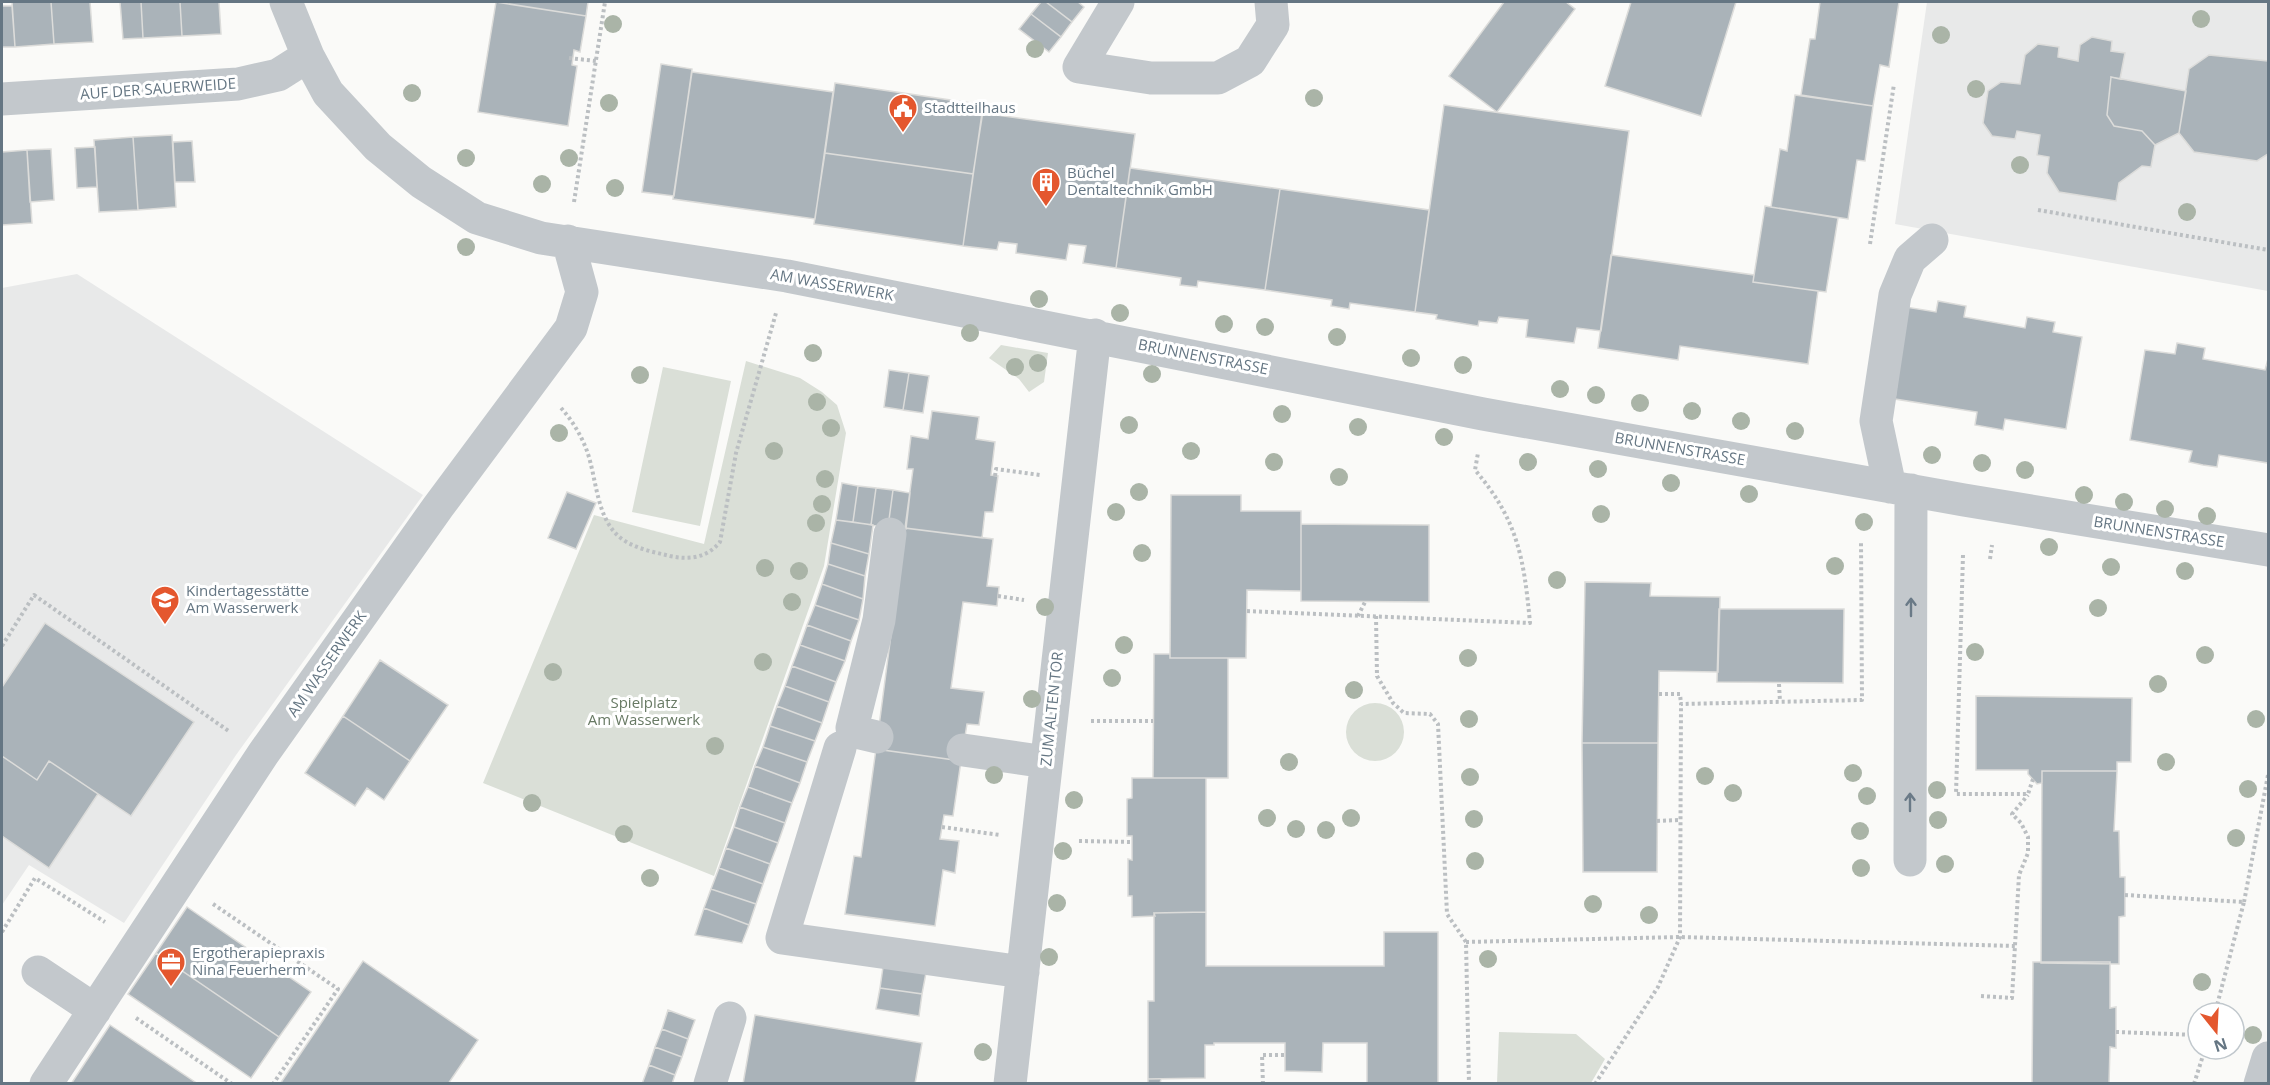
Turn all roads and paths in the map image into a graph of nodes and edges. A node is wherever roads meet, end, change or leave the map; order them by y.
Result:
1 (286, 2) edge
2 (605, 2) edge
3 (1118, 2) edge
4 (1271, 2) edge
5 (308, 56) junction
6 (569, 58) dead end
7 (596, 61) junction
8 (2, 99) edge
9 (2038, 210) dead end
10 (1932, 240) dead end
11 (568, 241) junction
12 (2268, 250) edge
13 (787, 276) junction
14 (1095, 335) junction
15 (534, 378) junction
16 (1483, 414) junction
17 (995, 476) dead end
18 (1078, 480) junction
19 (1900, 488) junction
20 (890, 534) dead end
21 (1861, 541) dead end
22 (2268, 550) edge
23 (1963, 555) dead end
24 (1365, 602) dead end
25 (1247, 611) dead end
26 (1358, 616) junction
27 (1376, 616) junction
28 (2, 646) edge
29 (1779, 684) dead end
30 (1659, 694) dead end
31 (1780, 702) junction
32 (1681, 704) junction
33 (1051, 721) junction
34 (1153, 721) dead end
35 (877, 737) dead end
36 (840, 748) dead end
37 (963, 750) dead end
38 (263, 754) junction
39 (1046, 762) junction
40 (2268, 774) edge
41 (2033, 779) dead end
42 (2028, 794) junction
43 (1680, 820) junction
44 (1657, 821) dead end
45 (942, 827) dead end
46 (1037, 840) junction
47 (1132, 842) dead end
48 (1910, 860) dead end
49 (180, 882) junction
50 (2125, 895) dead end
51 (2244, 902) junction
52 (2, 932) edge
53 (1680, 938) junction
54 (1466, 942) junction
55 (138, 943) junction
56 (2014, 946) junction
57 (38, 972) dead end
58 (1023, 972) junction
59 (1981, 996) dead end
60 (2218, 1001) edge
61 (99, 1003) junction
62 (730, 1018) dead end
63 (2116, 1032) dead end
64 (2186, 1035) edge
65 (1285, 1055) dead end
66 (2268, 1059) edge
67 (2201, 1061) edge
68 (46, 1083) edge
69 (232, 1083) edge
70 (273, 1083) edge
71 (710, 1083) edge
72 (1010, 1083) edge
73 (1263, 1083) edge
74 (1469, 1083) edge
75 (1594, 1083) edge
76 (2194, 1083) edge
77 (2260, 1083) edge

1 - 5 street, AM WASSERWERK
2 - 7 path
3 - 4 street
5 - 8 street, AUF DER SAUERWEIDE
5 - 11 street, AM WASSERWERK
6 - 7 path
7 - 11 path
9 - 12 path
10 - 19 street
11 - 13 street, AM WASSERWERK
11 - 15 street, AM WASSERWERK
13 - 14 street, AM WASSERWERK
13 - 15 path
14 - 16 street, BRUNNENSTRASSE
14 - 18 street, ZUM ALTEN TOR
15 - 38 street, AM WASSERWERK
16 - 19 street, BRUNNENSTRASSE
16 - 27 path
17 - 18 path
18 - 33 street, ZUM ALTEN TOR
19 - 22 street, BRUNNENSTRASSE
48 -> 19 street
20 - 35 street
21 - 31 path
23 - 42 path
24 - 26 path
25 - 26 path
26 - 27 path
27 - 54 path
28 - 38 path
29 - 31 path
30 - 32 path
31 - 32 path
32 - 43 path
33 - 34 path
33 - 39 street, ZUM ALTEN TOR
36 - 58 street
37 - 39 street
38 - 49 street, AM WASSERWERK
39 - 46 street, ZUM ALTEN TOR
40 - 51 path
41 - 42 path
42 - 56 path
43 - 44 path
43 - 53 path
45 - 46 path
46 - 47 path
46 - 58 street, ZUM ALTEN TOR
49 - 55 street, AM WASSERWERK
49 - 70 path
50 - 51 path
51 - 60 path
52 - 55 path
53 - 54 path
53 - 56 path
53 - 75 path
54 - 74 path
55 - 61 street, AM WASSERWERK
56 - 59 path
57 - 61 street
58 - 72 street, ZUM ALTEN TOR
61 - 68 street, AM WASSERWERK
61 - 69 path
62 - 71 street
63 - 64 path
65 - 73 path
66 - 77 street
67 - 76 path

